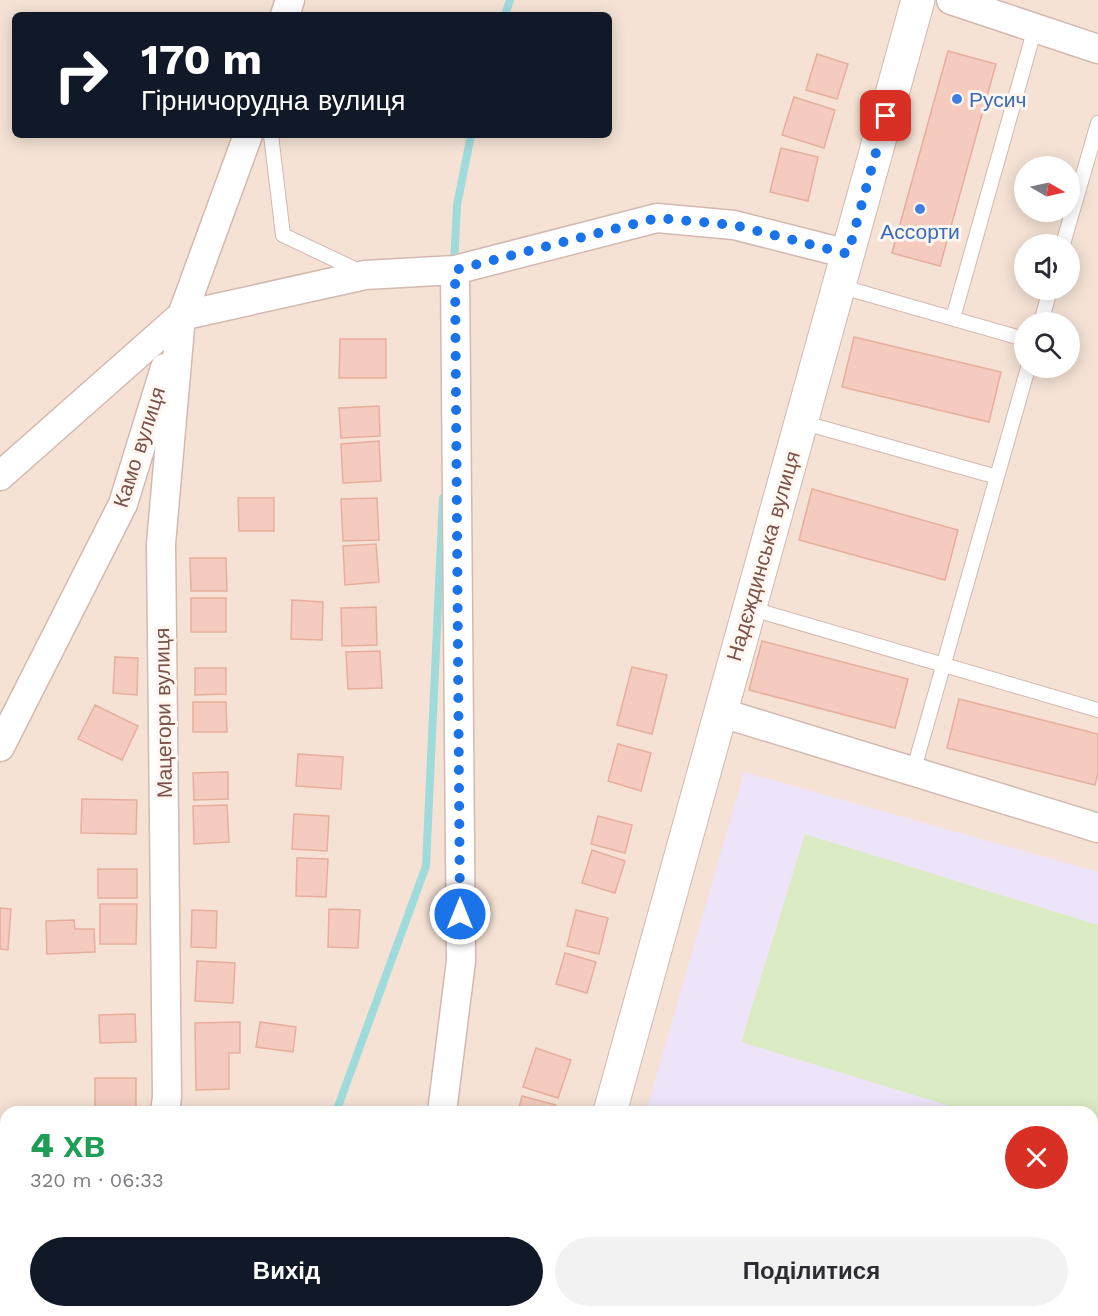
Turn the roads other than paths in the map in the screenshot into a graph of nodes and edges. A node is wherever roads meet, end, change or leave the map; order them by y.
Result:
1 (918, 0) edge
2 (951, 0) edge
3 (1035, 28) junction
4 (1098, 49) edge
5 (1098, 123) edge
6 (247, 138) edge
7 (270, 138) edge
8 (1066, 234) edge
9 (848, 254) junction
10 (455, 270) junction
11 (365, 275) junction
12 (839, 286) junction
13 (181, 316) junction
14 (953, 318) junction
15 (1014, 336) edge
16 (1025, 378) edge
17 (801, 422) junction
18 (0, 476) edge
19 (997, 477) junction
20 (749, 608) junction
21 (944, 665) junction
22 (1098, 710) edge
23 (719, 712) junction
24 (0, 747) edge
25 (914, 772) junction
26 (1098, 828) edge
27 (166, 1106) edge
28 (442, 1106) edge
29 (612, 1106) edge

1 - 9 street, Надєждинська вулиця
2 - 3 street
3 - 4 street
3 - 14 lane
5 - 8 lane
6 - 13 street, Камо вулиця
7 - 11 lane
9 - 10 street
9 - 12 street, Надєждинська вулиця
10 - 11 street
10 - 28 street
11 - 13 street
12 - 14 lane
12 - 17 street, Надєждинська вулиця
13 - 18 street
13 - 24 street, Камо вулиця
13 - 27 street, Мацегори вулиця
14 - 15 lane
16 - 19 lane
17 - 19 lane
17 - 20 street, Надєждинська вулиця
19 - 21 lane
20 - 21 lane
20 - 23 street, Надєждинська вулиця
21 - 22 lane
21 - 25 lane
23 - 25 street
23 - 29 street, Надєждинська вулиця
25 - 26 street

